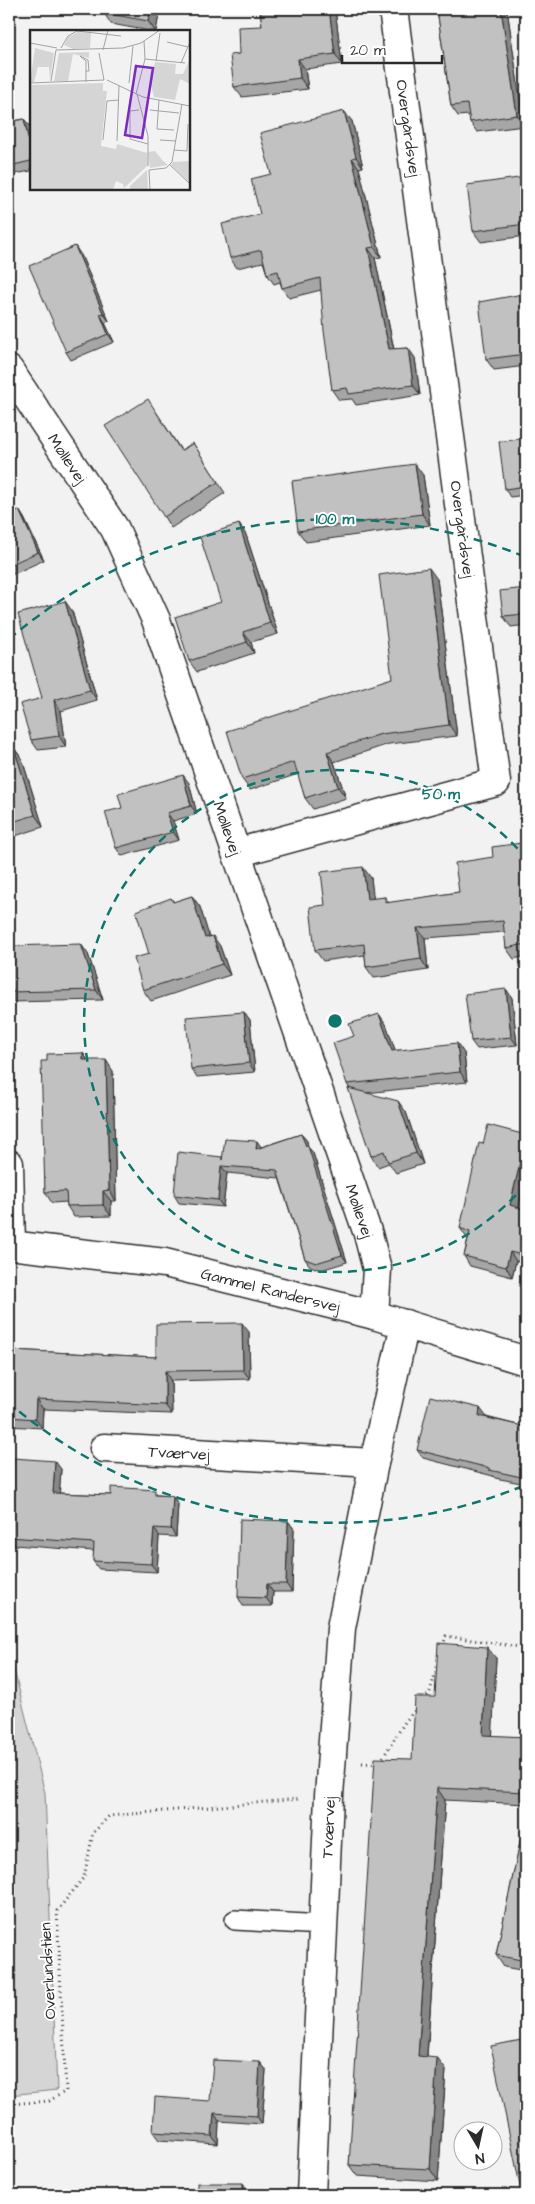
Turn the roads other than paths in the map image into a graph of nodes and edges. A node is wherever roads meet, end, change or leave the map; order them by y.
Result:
1 (393, 9) edge
2 (9, 370) edge
3 (236, 853) junction
4 (9, 1164) edge
5 (10, 1245) edge
6 (374, 1315) junction
7 (405, 1324) junction
8 (526, 1361) edge
9 (104, 1448) dead end
10 (374, 1463) junction
11 (234, 1920) dead end
12 (323, 1925) junction
13 (311, 2195) edge

1 - 3 street, Overgårdsvej
2 - 3 street, Møllevej
3 - 6 street, Møllevej
4 - 5 street, Gammel Randersvej
5 - 6 street, Gammel Randersvej
6 - 7 street, Gammel Randersvej
7 - 8 street, Gammel Randersvej
7 - 10 street, Tværvej
9 - 10 street, Tværvej
10 - 12 street, Tværvej
11 - 12 lane
12 - 13 street, Tværvej

